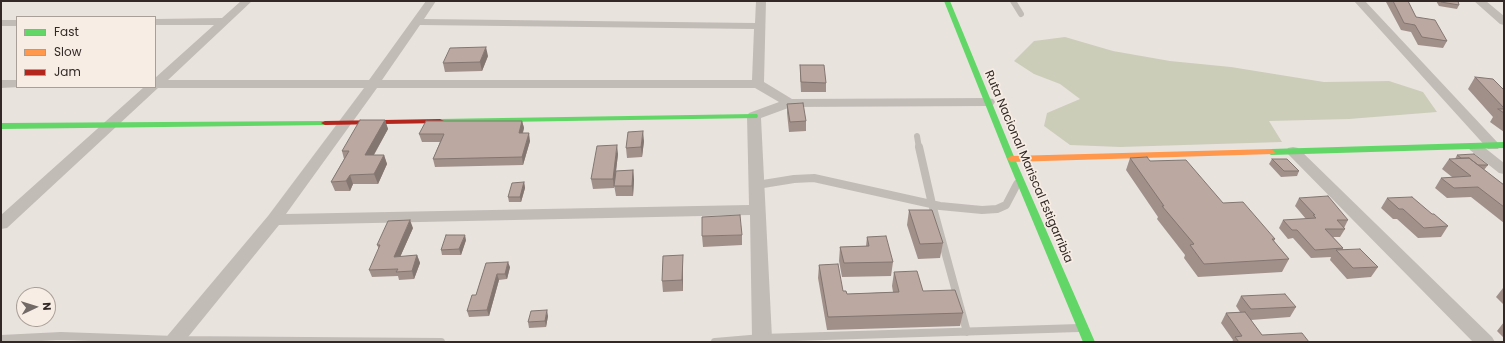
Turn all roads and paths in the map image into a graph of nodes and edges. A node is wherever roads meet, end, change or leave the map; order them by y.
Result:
1 (248, 1) edge
2 (431, 1) edge
3 (761, 1) edge
4 (947, 1) edge
5 (1013, 1) edge
6 (1359, 1) edge
7 (1479, 1) edge
8 (1021, 14) dead end
9 (225, 21) junction
10 (156, 22) edge
11 (416, 22) junction
12 (1504, 22) edge
13 (1, 23) edge
14 (16, 23) edge
15 (760, 26) junction
16 (156, 83) edge
17 (1, 84) edge
18 (16, 84) edge
19 (156, 84) edge
20 (758, 84) junction
21 (373, 85) junction
22 (151, 88) edge
23 (988, 102) junction
24 (789, 103) junction
25 (754, 116) junction
26 (346, 123) junction
27 (1, 126) edge
28 (110, 126) junction
29 (917, 136) dead end
30 (1498, 146) edge
31 (1474, 147) junction
32 (1293, 151) junction
33 (1011, 159) junction
34 (1504, 170) edge
35 (1019, 179) junction
36 (757, 185) junction
37 (932, 204) junction
38 (758, 210) junction
39 (3, 220) edge
40 (274, 220) junction
41 (1083, 328) junction
42 (967, 332) junction
43 (762, 338) junction
44 (1, 339) edge
45 (175, 340) junction
46 (441, 342) edge
47 (715, 342) edge
48 (1089, 342) edge
49 (1485, 342) edge

1 - 9 street
2 - 11 street
3 - 15 street
4 - 23 street, Ruta Nacional Mariscal Estigarribia
5 - 8 lane
6 - 30 street
7 - 12 street
9 - 10 street
9 - 16 street
11 - 15 street
11 - 21 street
13 - 14 street
15 - 20 street
17 - 18 street
19 - 21 street
20 - 21 street
20 - 24 street
21 - 26 street
22 - 28 street
23 - 24 street
23 - 33 street, Ruta Nacional Mariscal Estigarribia
24 - 25 street
25 - 26 street
25 - 36 street
26 - 28 street
26 - 40 street
27 - 28 street
28 - 39 street
29 - 37 lane
30 - 31 street
31 - 32 street
31 - 34 street
32 - 33 street
32 - 49 street
33 - 35 street, Ruta Nacional Mariscal Estigarribia
35 - 37 lane
35 - 41 street, Ruta Nacional Mariscal Estigarribia
36 - 37 lane
36 - 38 street
37 - 42 lane
38 - 40 street
38 - 43 street
40 - 45 street
41 - 42 lane
41 - 48 street, Ruta Nacional Mariscal Estigarribia
42 - 43 lane
43 - 47 lane
44 - 45 lane
45 - 46 lane

